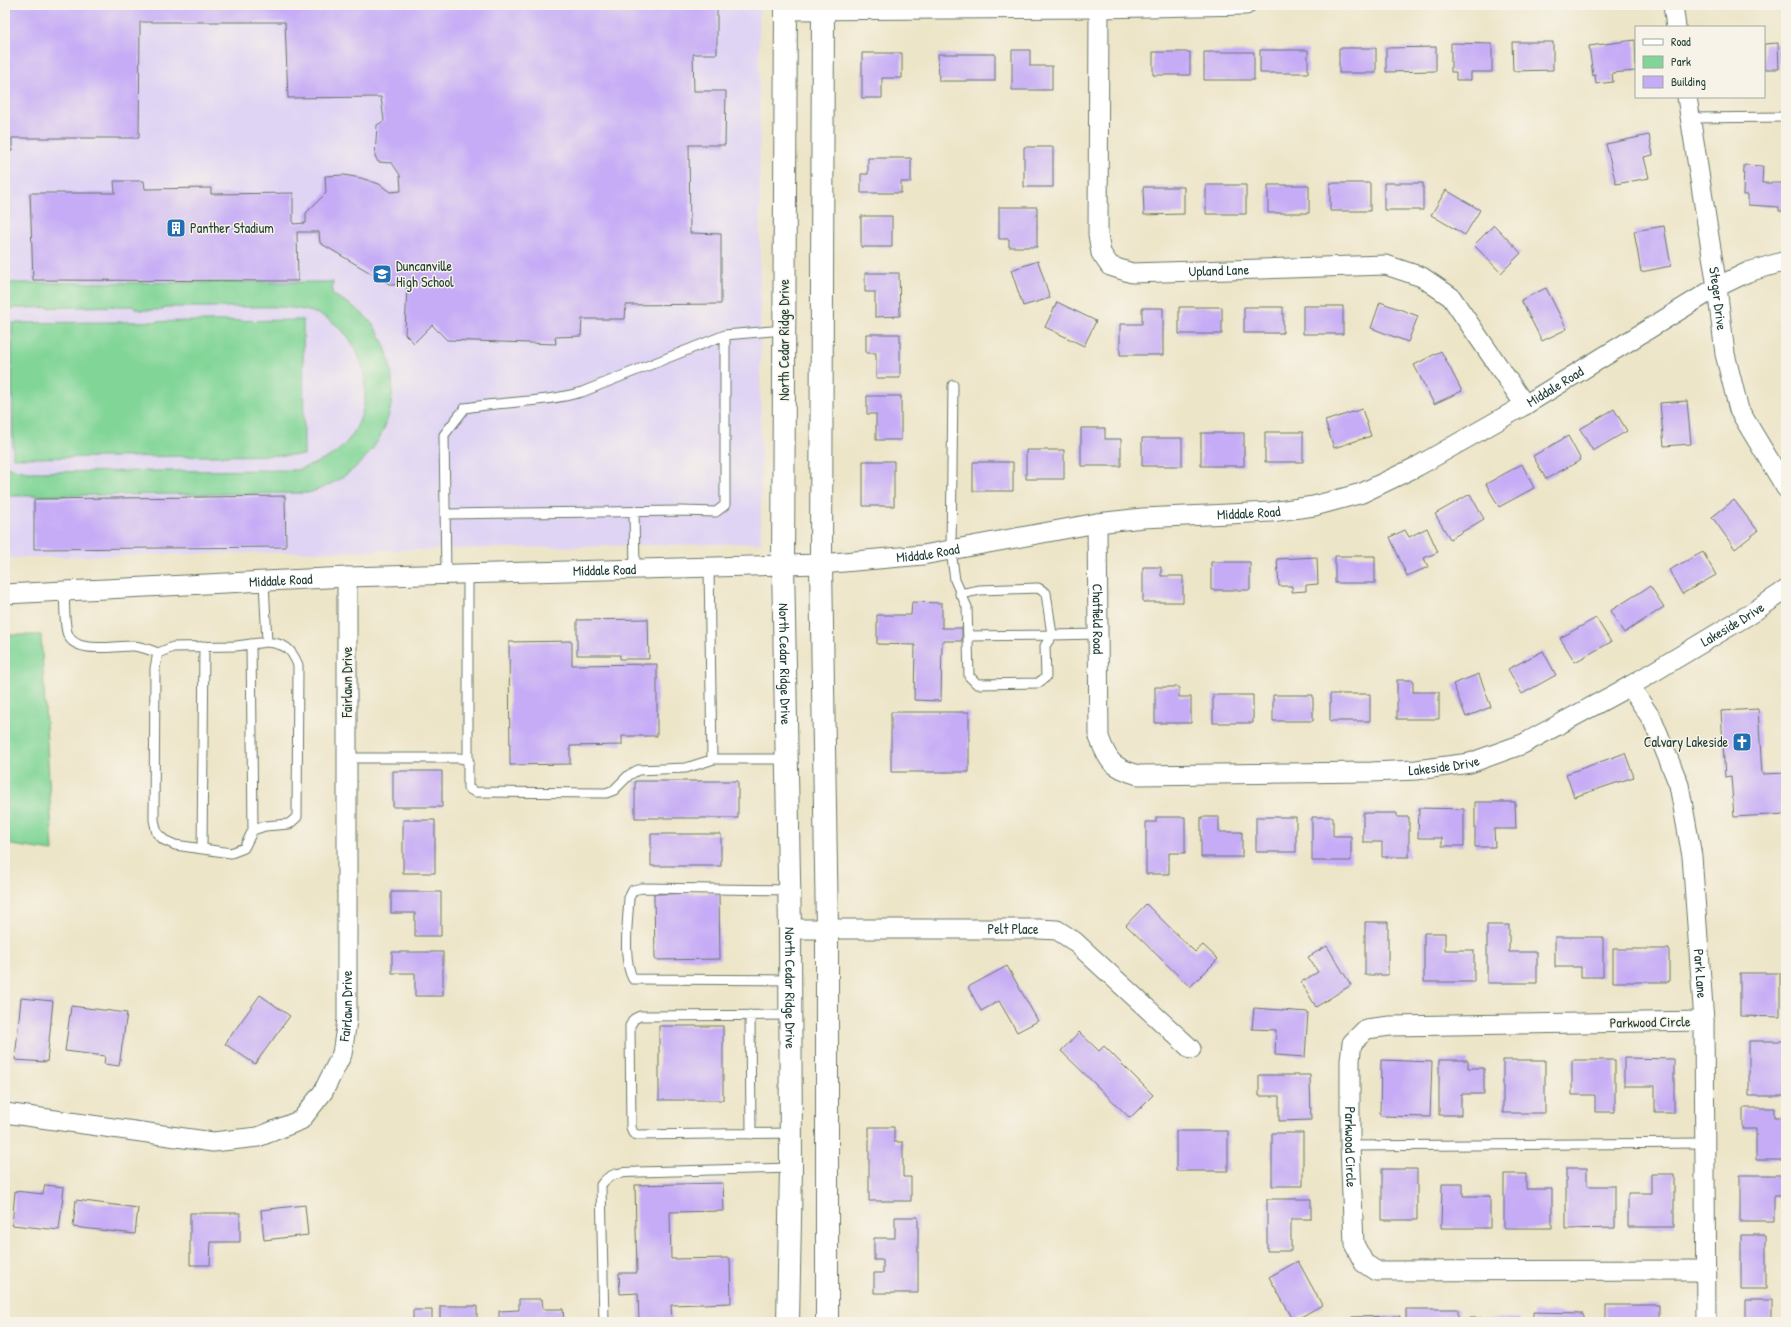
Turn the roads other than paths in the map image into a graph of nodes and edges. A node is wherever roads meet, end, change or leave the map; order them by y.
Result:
1 (1246, 5) edge
2 (1673, 5) edge
3 (786, 7) edge
4 (823, 7) edge
5 (854, 7) edge
6 (957, 7) edge
7 (1099, 8) junction
8 (1676, 26) edge
9 (1687, 98) edge
10 (1786, 117) edge
11 (1690, 118) junction
12 (1786, 261) edge
13 (1717, 287) junction
14 (784, 330) junction
15 (725, 335) junction
16 (953, 384) dead end
17 (1525, 405) junction
18 (1786, 488) edge
19 (634, 512) junction
20 (444, 514) junction
21 (1097, 523) junction
22 (951, 551) junction
23 (821, 564) junction
24 (783, 565) junction
25 (710, 567) junction
26 (635, 569) junction
27 (446, 574) junction
28 (468, 574) junction
29 (346, 577) junction
30 (264, 582) junction
31 (1786, 590) edge
32 (64, 592) junction
33 (5, 594) edge
34 (960, 594) junction
35 (1098, 634) junction
36 (1052, 635) junction
37 (968, 636) junction
38 (267, 642) junction
39 (251, 644) junction
40 (204, 646) junction
41 (158, 653) junction
42 (1630, 686) junction
43 (1098, 715) joint
44 (347, 758) junction
45 (787, 758) junction
46 (712, 759) junction
47 (469, 762) junction
48 (253, 830) junction
49 (202, 849) junction
50 (789, 890) junction
51 (790, 929) junction
52 (826, 929) junction
53 (790, 980) junction
54 (750, 1015) junction
55 (790, 1015) junction
56 (1704, 1021) junction
57 (1191, 1049) dead end
58 (5, 1113) edge
59 (790, 1133) junction
60 (751, 1134) junction
61 (1704, 1142) junction
62 (1350, 1146) junction
63 (791, 1168) junction
64 (1705, 1270) junction
65 (604, 1322) edge
66 (788, 1322) edge
67 (827, 1322) edge
68 (1706, 1322) edge

1 - 7 street
2 - 8 street
3 - 4 street
3 - 14 main road, North Cedar Ridge Drive
4 - 5 street
4 - 23 main road
5 - 6 street
6 - 7 street
7 - 17 street, Upland Lane
9 - 11 street, Steger Drive
10 - 11 lane
11 - 13 street, Steger Drive
12 - 13 street, Middale Road
13 - 17 street, Middale Road
13 - 18 street, Steger Drive
14 - 15 lane
14 - 24 main road, North Cedar Ridge Drive
15 - 19 lane
15 - 20 lane
16 - 22 lane
17 - 21 street, Middale Road
19 - 20 lane
19 - 26 lane
20 - 27 lane
21 - 22 street, Middale Road
21 - 35 street, Chatfield Road
22 - 23 street, Middale Road
22 - 34 lane
23 - 24 street, Middale Road
23 - 52 main road
24 - 25 street, Middale Road
24 - 45 main road, North Cedar Ridge Drive
25 - 26 street, Middale Road
25 - 46 lane
26 - 28 street, Middale Road
27 - 28 street, Middale Road
27 - 29 street, Middale Road
28 - 47 lane
29 - 30 street, Middale Road
29 - 44 street, Fairlawn Drive
30 - 32 street, Middale Road
30 - 38 lane
31 - 42 street, Lakeside Drive
32 - 33 street, Middale Road
32 - 41 lane
34 - 36 lane
34 - 37 lane
35 - 36 lane
35 - 43 street, Chatfield Road
36 - 37 lane
36 - 37 lane
38 - 39 lane
38 - 48 lane
39 - 40 lane
39 - 48 lane
40 - 41 lane
40 - 49 lane
41 - 49 lane
42 - 43 street, Lakeside Drive
42 - 56 street, Park Lane
44 - 47 lane
44 - 58 street, Fairlawn Drive
45 - 46 lane
45 - 50 main road, North Cedar Ridge Drive
46 - 47 lane
48 - 49 lane
50 - 51 main road, North Cedar Ridge Drive
50 - 53 lane
51 - 52 street, Pelt Place
51 - 53 main road, North Cedar Ridge Drive
52 - 57 street, Pelt Place
52 - 67 main road
53 - 55 main road, North Cedar Ridge Drive
54 - 55 lane
54 - 60 lane
54 - 60 lane
55 - 59 main road, North Cedar Ridge Drive
56 - 61 street, Park Lane
56 - 62 street, Parkwood Circle
59 - 60 lane
59 - 63 main road, North Cedar Ridge Drive
61 - 62 lane
61 - 64 street, Park Lane
62 - 64 street, Parkwood Circle
63 - 65 lane
63 - 66 main road, North Cedar Ridge Drive
64 - 68 street, Park Lane

